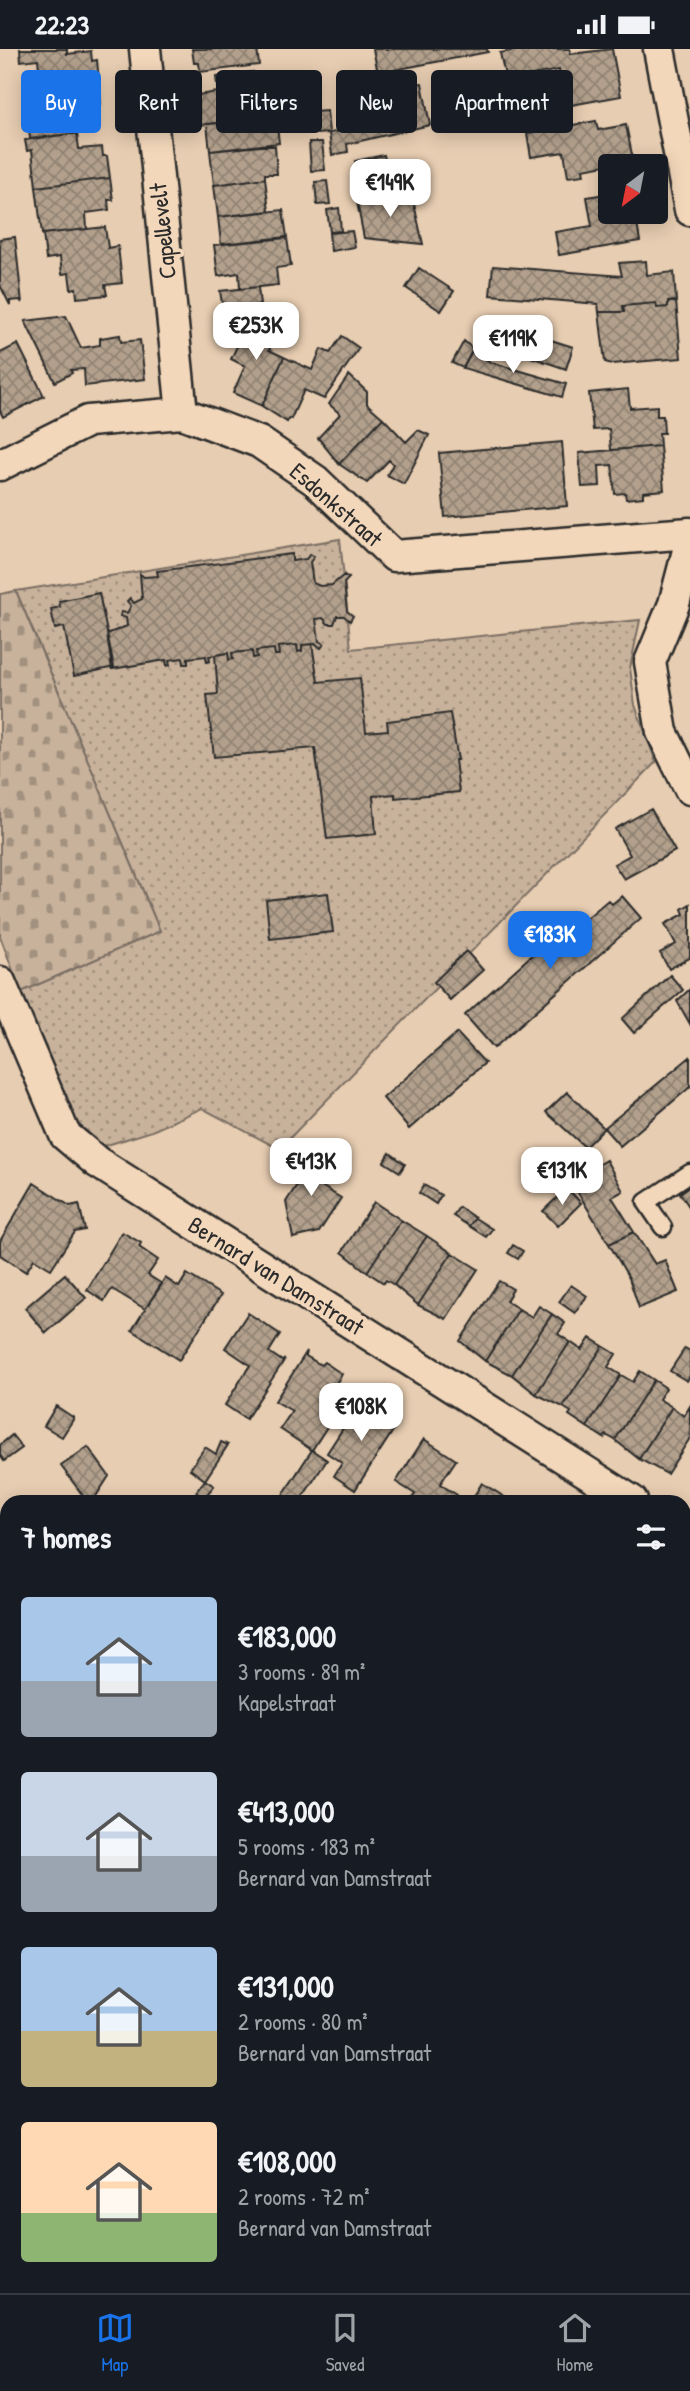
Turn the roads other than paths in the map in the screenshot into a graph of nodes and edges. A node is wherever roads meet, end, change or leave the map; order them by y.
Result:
1 (145, 49) edge
2 (659, 49) edge
3 (690, 209) edge
4 (181, 413) junction
5 (0, 465) edge
6 (690, 533) edge
7 (690, 543) edge
8 (690, 789) edge
9 (0, 982) edge
10 (690, 1173) edge
11 (663, 1227) dead end
12 (623, 1495) edge

1 - 4 street, Capellevelt
2 - 3 street
4 - 5 street, Esdonkstraat
4 - 6 street, Esdonkstraat
7 - 8 street
9 - 12 street, Bernard van Damstraat
10 - 11 lane

